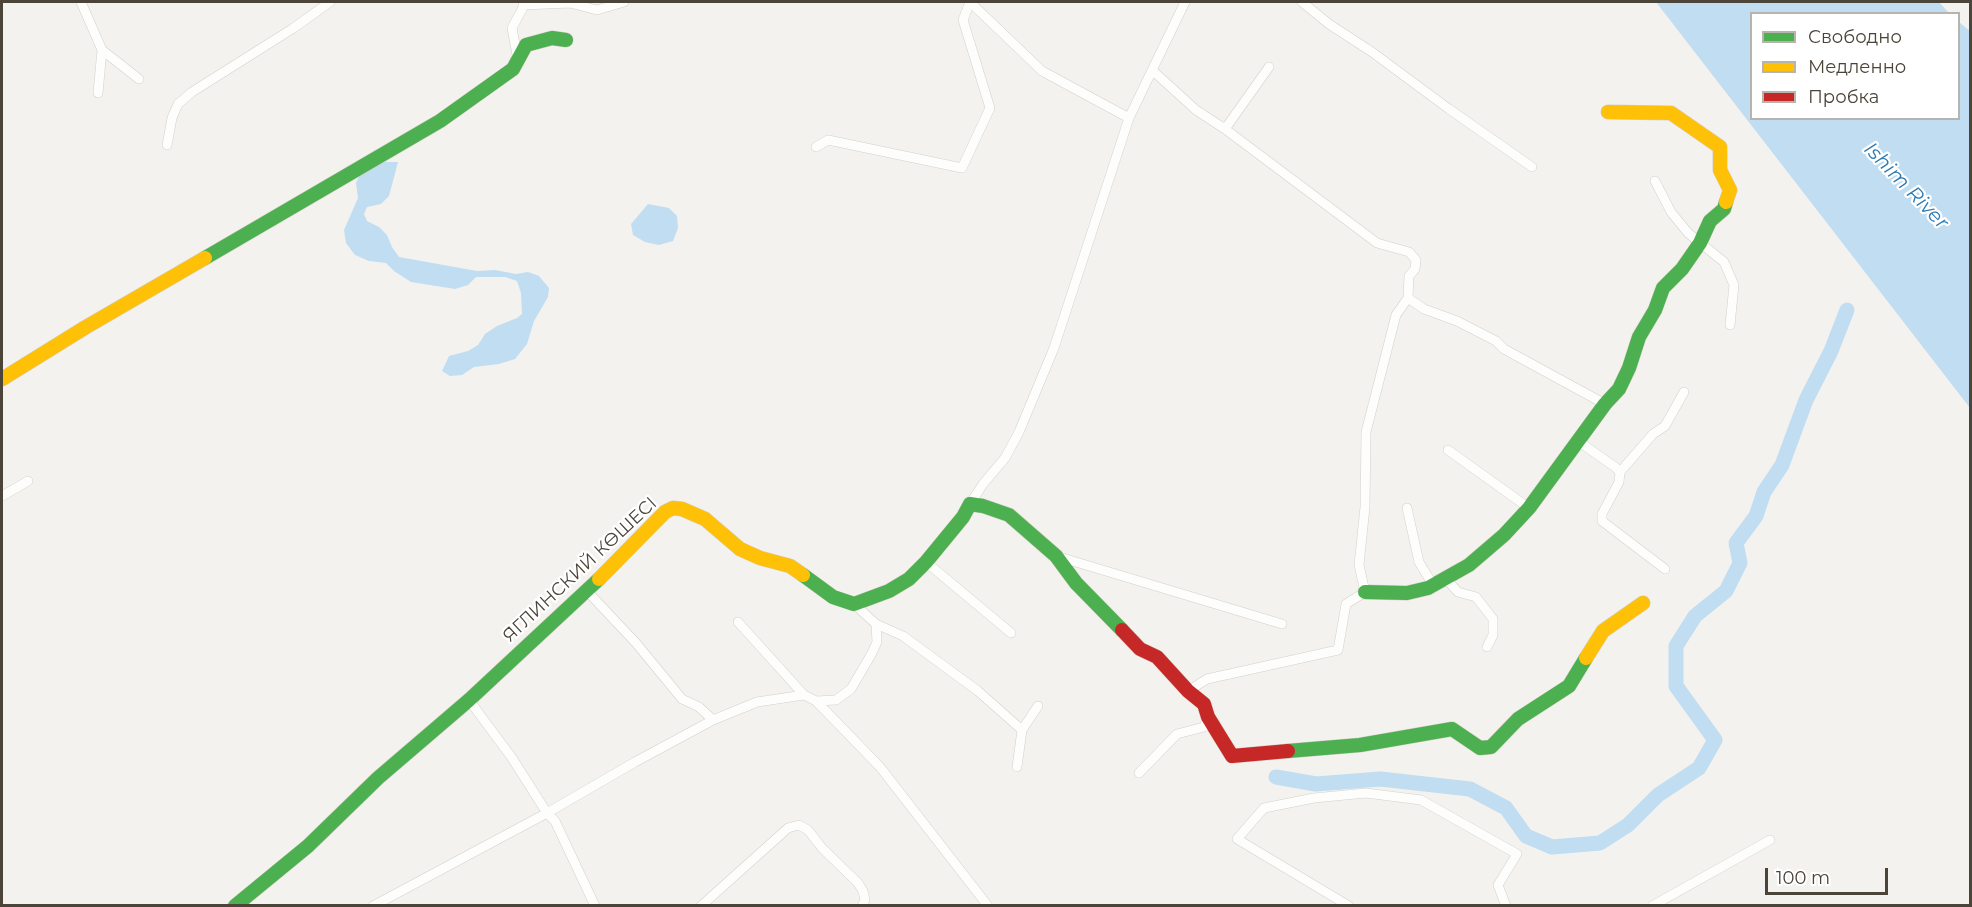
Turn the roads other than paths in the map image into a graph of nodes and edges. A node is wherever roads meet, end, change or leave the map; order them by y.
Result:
1 (81, 2) edge
2 (330, 2) edge
3 (624, 2) edge
4 (970, 2) edge
5 (1185, 2) edge
6 (1302, 2) edge
7 (524, 3) edge
8 (566, 40) dead end
9 (102, 50) junction
10 (518, 60) junction
11 (1269, 67) dead end
12 (1152, 70) junction
13 (139, 79) dead end
14 (98, 93) dead end
15 (1608, 112) dead end
16 (1129, 118) junction
17 (1225, 129) junction
18 (167, 145) dead end
19 (816, 147) dead end
20 (1532, 167) dead end
21 (1655, 181) dead end
22 (1700, 243) junction
23 (1408, 297) junction
24 (1730, 325) dead end
25 (2, 379) edge
26 (1684, 392) dead end
27 (1605, 404) junction
28 (1578, 441) junction
29 (1448, 450) dead end
30 (1620, 472) junction
31 (28, 481) dead end
32 (2, 496) edge
33 (970, 504) junction
34 (1407, 508) dead end
35 (1529, 508) junction
36 (1056, 556) junction
37 (926, 562) junction
38 (1665, 570) dead end
39 (1445, 578) junction
40 (1432, 585) junction
41 (586, 590) junction
42 (1365, 592) junction
43 (1643, 603) dead end
44 (854, 604) junction
45 (738, 622) dead end
46 (876, 624) junction
47 (1282, 624) dead end
48 (1011, 633) dead end
49 (1487, 647) dead end
50 (1188, 691) junction
51 (804, 695) junction
52 (469, 700) junction
53 (816, 701) junction
54 (1038, 706) dead end
55 (1208, 717) junction
56 (713, 720) junction
57 (1022, 729) junction
58 (1017, 767) dead end
59 (1139, 773) dead end
60 (547, 813) junction
61 (1770, 840) dead end
62 (235, 906) edge
63 (373, 906) edge
64 (595, 906) edge
65 (701, 906) edge
66 (862, 906) edge
67 (988, 906) edge
68 (1349, 906) edge
69 (1506, 906) edge
70 (1652, 906) edge

1 - 9 street
2 - 18 street
3 - 7 street
4 - 16 street
4 - 19 street
5 - 12 street
6 - 20 street
7 - 10 street
8 - 10 street
9 - 13 street
9 - 14 street
10 - 25 street
11 - 17 street
12 - 16 street
12 - 17 street
15 - 22 street
16 - 33 street
17 - 23 street
21 - 22 street
22 - 24 street
22 - 27 street
23 - 27 street
23 - 42 street
26 - 30 street
27 - 28 street
28 - 30 street
28 - 35 street
29 - 35 street
30 - 38 street
31 - 32 street
33 - 36 street
33 - 37 street
34 - 40 street
35 - 39 street
36 - 47 street
36 - 50 street
37 - 44 street
37 - 48 street
39 - 40 street
39 - 49 street
40 - 42 street
41 - 44 street, ЯГЛИНСКИЙ КӨШЕСІ
41 - 52 street, ЯГЛИНСКИЙ КӨШЕСІ
41 - 56 street
42 - 50 street
43 - 55 street
44 - 46 street
45 - 51 street
46 - 53 street
46 - 57 street
50 - 55 street
51 - 53 street
51 - 56 street
52 - 60 street
52 - 62 street, ЯГЛИНСКИЙ КӨШЕСІ
53 - 67 street
54 - 57 street
55 - 59 street
56 - 60 street
57 - 58 street
60 - 63 street
60 - 64 street
61 - 70 street
65 - 66 street
68 - 69 street

